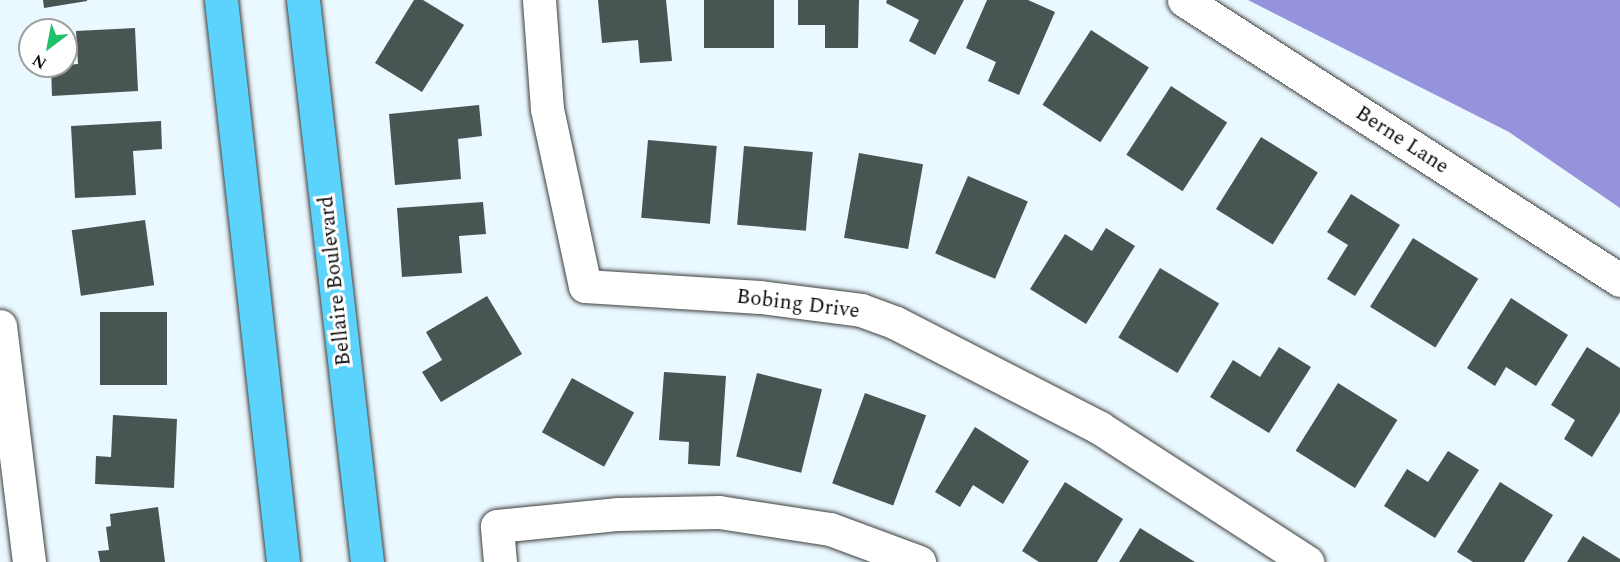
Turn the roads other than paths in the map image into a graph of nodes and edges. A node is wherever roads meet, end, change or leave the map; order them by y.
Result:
1 (220, 0) edge
2 (303, 0) edge
3 (539, 0) edge
4 (1184, 0) edge
5 (1620, 280) edge
6 (0, 326) edge
7 (29, 562) edge
8 (284, 562) edge
9 (367, 562) edge
10 (500, 562) edge
11 (919, 562) edge
12 (1307, 562) edge

1 - 8 main road
2 - 9 main road, Bellaire Boulevard
3 - 12 street, Bobing Drive
4 - 5 street, Berne Lane
6 - 7 street
10 - 11 street

